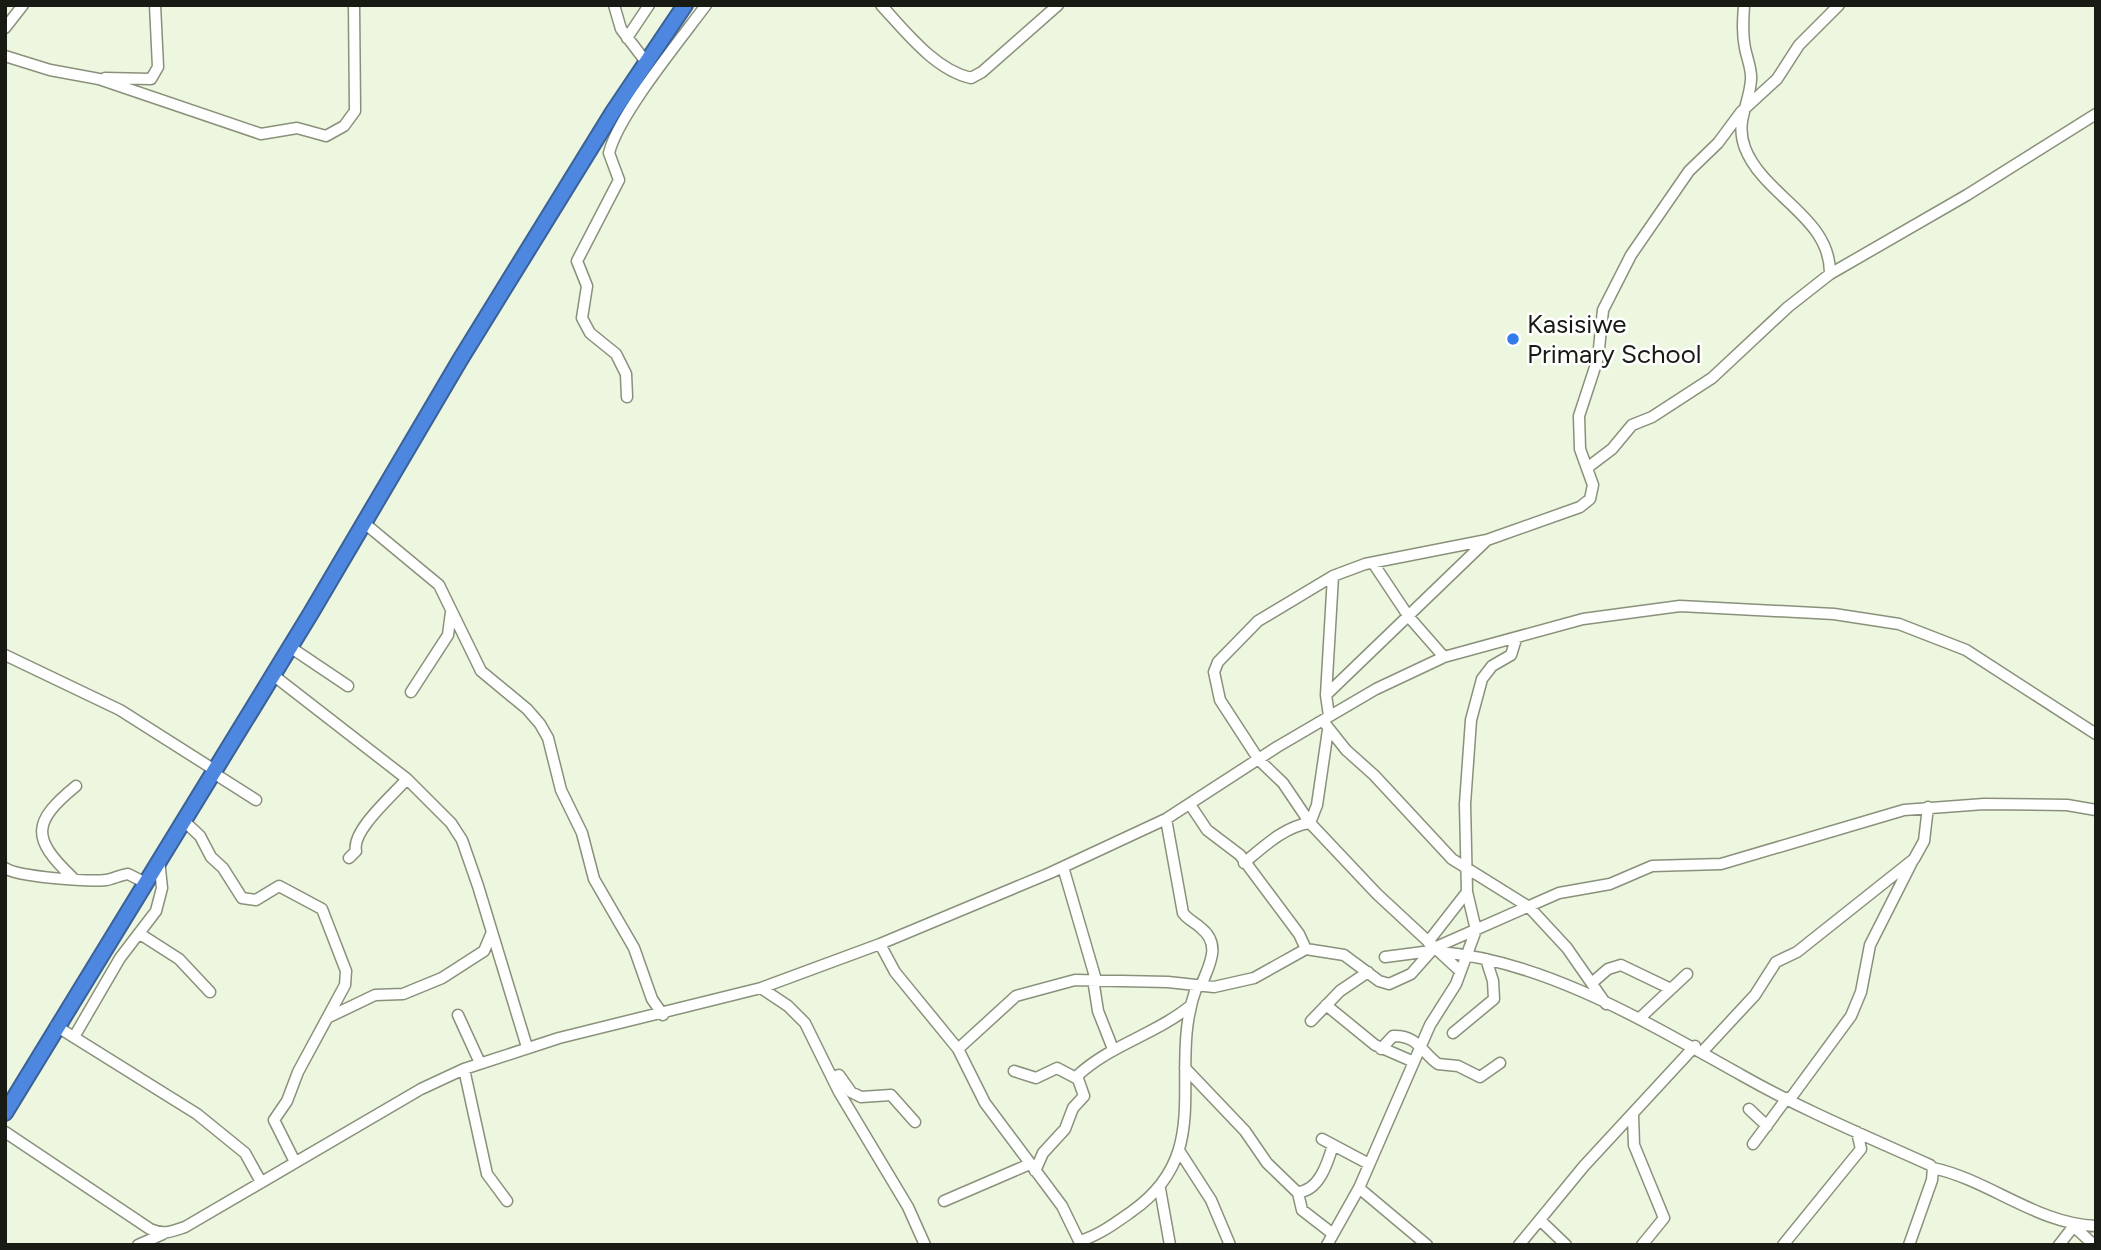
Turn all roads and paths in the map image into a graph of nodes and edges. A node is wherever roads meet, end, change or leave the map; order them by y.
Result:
1 (23, 5) edge
2 (155, 5) edge
3 (354, 5) edge
4 (614, 5) edge
5 (649, 5) edge
6 (685, 5) edge
7 (706, 5) edge
8 (881, 5) edge
9 (1058, 5) edge
10 (1744, 5) edge
11 (1839, 5) edge
12 (5, 28) edge
13 (627, 38) junction
14 (5, 56) edge
15 (646, 62) junction
16 (99, 79) junction
17 (1741, 113) junction
18 (2096, 114) edge
19 (1830, 274) junction
20 (627, 397) dead end
21 (1587, 468) junction
22 (363, 522) junction
23 (1488, 540) junction
24 (1373, 563) junction
25 (1333, 576) junction
26 (452, 608) junction
27 (1409, 617) junction
28 (1516, 639) junction
29 (290, 648) junction
30 (5, 655) edge
31 (1444, 657) junction
32 (273, 675) junction
33 (348, 686) dead end
34 (411, 692) dead end
35 (1325, 695) junction
36 (1327, 722) junction
37 (2096, 734) edge
38 (1259, 760) junction
39 (212, 770) junction
40 (407, 779) junction
41 (76, 786) dead end
42 (256, 800) dead end
43 (1191, 806) junction
44 (1928, 807) junction
45 (2096, 810) edge
46 (183, 820) junction
47 (1166, 820) junction
48 (1310, 824) junction
49 (349, 858) dead end
50 (1914, 859) junction
51 (159, 860) junction
52 (1244, 863) junction
53 (1063, 867) junction
54 (5, 869) edge
55 (1465, 869) junction
56 (72, 877) junction
57 (146, 883) junction
58 (1467, 892) junction
59 (1529, 907) junction
60 (1476, 930) junction
61 (492, 932) junction
62 (140, 934) junction
63 (880, 944) junction
64 (1433, 948) junction
65 (1306, 949) junction
66 (1468, 955) junction
67 (1385, 957) dead end
68 (1486, 959) junction
69 (1460, 971) junction
70 (1368, 972) junction
71 (1687, 974) dead end
72 (1095, 980) junction
73 (1593, 982) junction
74 (1199, 986) junction
75 (761, 988) junction
76 (1671, 989) junction
77 (209, 992) dead end
78 (1606, 1004) junction
79 (1326, 1005) junction
80 (1189, 1007) junction
81 (663, 1014) junction
82 (457, 1016) dead end
83 (327, 1018) junction
84 (1640, 1018) junction
85 (1311, 1021) dead end
86 (56, 1026) junction
87 (1453, 1033) dead end
88 (74, 1037) junction
89 (1422, 1044) junction
90 (527, 1047) junction
91 (958, 1049) junction
92 (1113, 1049) junction
93 (1381, 1049) junction
94 (1699, 1049) junction
95 (1414, 1062) junction
96 (480, 1063) junction
97 (1500, 1063) dead end
98 (1185, 1068) junction
99 (464, 1069) junction
100 (1014, 1071) dead end
101 (832, 1077) junction
102 (1076, 1078) junction
103 (1789, 1098) junction
104 (1749, 1109) dead end
105 (5, 1113) edge
106 (1633, 1115) junction
107 (915, 1122) dead end
108 (1767, 1125) junction
109 (5, 1132) edge
110 (1857, 1132) junction
111 (1322, 1139) dead end
112 (1753, 1144) dead end
113 (1333, 1145) junction
114 (1181, 1152) junction
115 (295, 1162) junction
116 (1369, 1164) junction
117 (1033, 1168) junction
118 (1933, 1168) junction
119 (261, 1182) junction
120 (1359, 1188) junction
121 (1160, 1189) junction
122 (1298, 1193) junction
123 (507, 1201) dead end
124 (944, 1201) dead end
125 (1541, 1221) junction
126 (2071, 1224) junction
127 (2096, 1226) edge
128 (163, 1234) junction
129 (1333, 1234) junction
130 (1081, 1243) edge
131 (138, 1245) edge
132 (925, 1245) edge
133 (1170, 1245) edge
134 (1230, 1245) edge
135 (1327, 1245) edge
136 (1426, 1245) edge
137 (1519, 1245) edge
138 (1566, 1245) edge
139 (1642, 1245) edge
140 (1783, 1245) edge
141 (1909, 1245) edge
142 (2059, 1245) edge
143 (2094, 1245) edge

1 - 12 street
2 - 16 street
3 - 16 street
4 - 13 street
5 - 13 street
6 - 15 highway
7 - 20 street
8 - 9 street
10 - 17 street
11 - 17 street
13 - 15 street
14 - 16 street
15 - 22 highway
17 - 19 street
17 - 21 street
18 - 19 street
19 - 21 street
21 - 23 street
22 - 26 street
22 - 29 highway
23 - 24 street
23 - 27 street
24 - 25 street
24 - 27 street
25 - 35 street
25 - 38 street
26 - 34 street
26 - 81 street
27 - 31 street
27 - 35 street
28 - 31 street
28 - 37 street
28 - 55 street
29 - 32 highway
29 - 33 street
30 - 39 street
31 - 36 street
32 - 39 highway
32 - 40 street
35 - 36 street
36 - 38 street
36 - 48 street
36 - 55 street
38 - 43 street
38 - 48 street
39 - 42 street
39 - 46 highway
40 - 49 street
40 - 61 street
41 - 56 street
43 - 47 street
43 - 52 street
44 - 45 street
44 - 50 street
44 - 59 street
46 - 51 highway
46 - 83 street
47 - 53 street
47 - 74 street
48 - 52 street
48 - 64 street
50 - 94 street
50 - 103 street
51 - 57 highway
51 - 62 street
52 - 65 street
53 - 63 street
53 - 72 street
54 - 56 street
55 - 58 street
55 - 59 street
56 - 57 street
57 - 86 highway
58 - 60 street
58 - 64 street
59 - 60 street
59 - 73 street
60 - 64 street
60 - 66 street
61 - 83 street
61 - 90 street
62 - 77 street
62 - 88 street
63 - 75 street
63 - 91 street
64 - 66 street
64 - 67 street
64 - 69 street
64 - 70 street
65 - 70 street
65 - 74 street
66 - 68 street
66 - 69 street
68 - 78 street
68 - 87 street
69 - 89 street
70 - 79 street
71 - 76 street
72 - 74 street
72 - 91 street
72 - 92 street
73 - 76 street
73 - 78 street
74 - 80 street
75 - 81 street
75 - 101 street
76 - 84 street
78 - 84 street
79 - 85 street
79 - 93 street
80 - 92 street
80 - 98 street
81 - 90 street
82 - 96 street
83 - 115 street
84 - 94 street
86 - 88 street
86 - 105 highway
88 - 119 street
89 - 93 street
89 - 95 street
89 - 97 street
90 - 96 street
91 - 117 street
92 - 102 street
93 - 95 street
94 - 103 street
94 - 106 street
95 - 116 street
96 - 99 street
98 - 114 street
98 - 122 street
99 - 115 street
99 - 123 street
100 - 102 street
101 - 107 street
101 - 132 street
102 - 117 street
103 - 108 street
103 - 110 street
104 - 108 street
106 - 125 street
106 - 139 street
108 - 112 street
109 - 128 street
110 - 118 street
110 - 140 street
111 - 113 street
113 - 116 street
113 - 122 street
114 - 121 street
114 - 134 street
115 - 119 street
116 - 120 street
117 - 124 street
117 - 130 street
118 - 126 street
118 - 141 street
119 - 128 street
120 - 129 street
120 - 136 street
121 - 130 street
121 - 133 street
122 - 129 street
125 - 137 street
125 - 138 street
126 - 127 street
126 - 142 street
126 - 143 street
128 - 131 street
129 - 135 street

